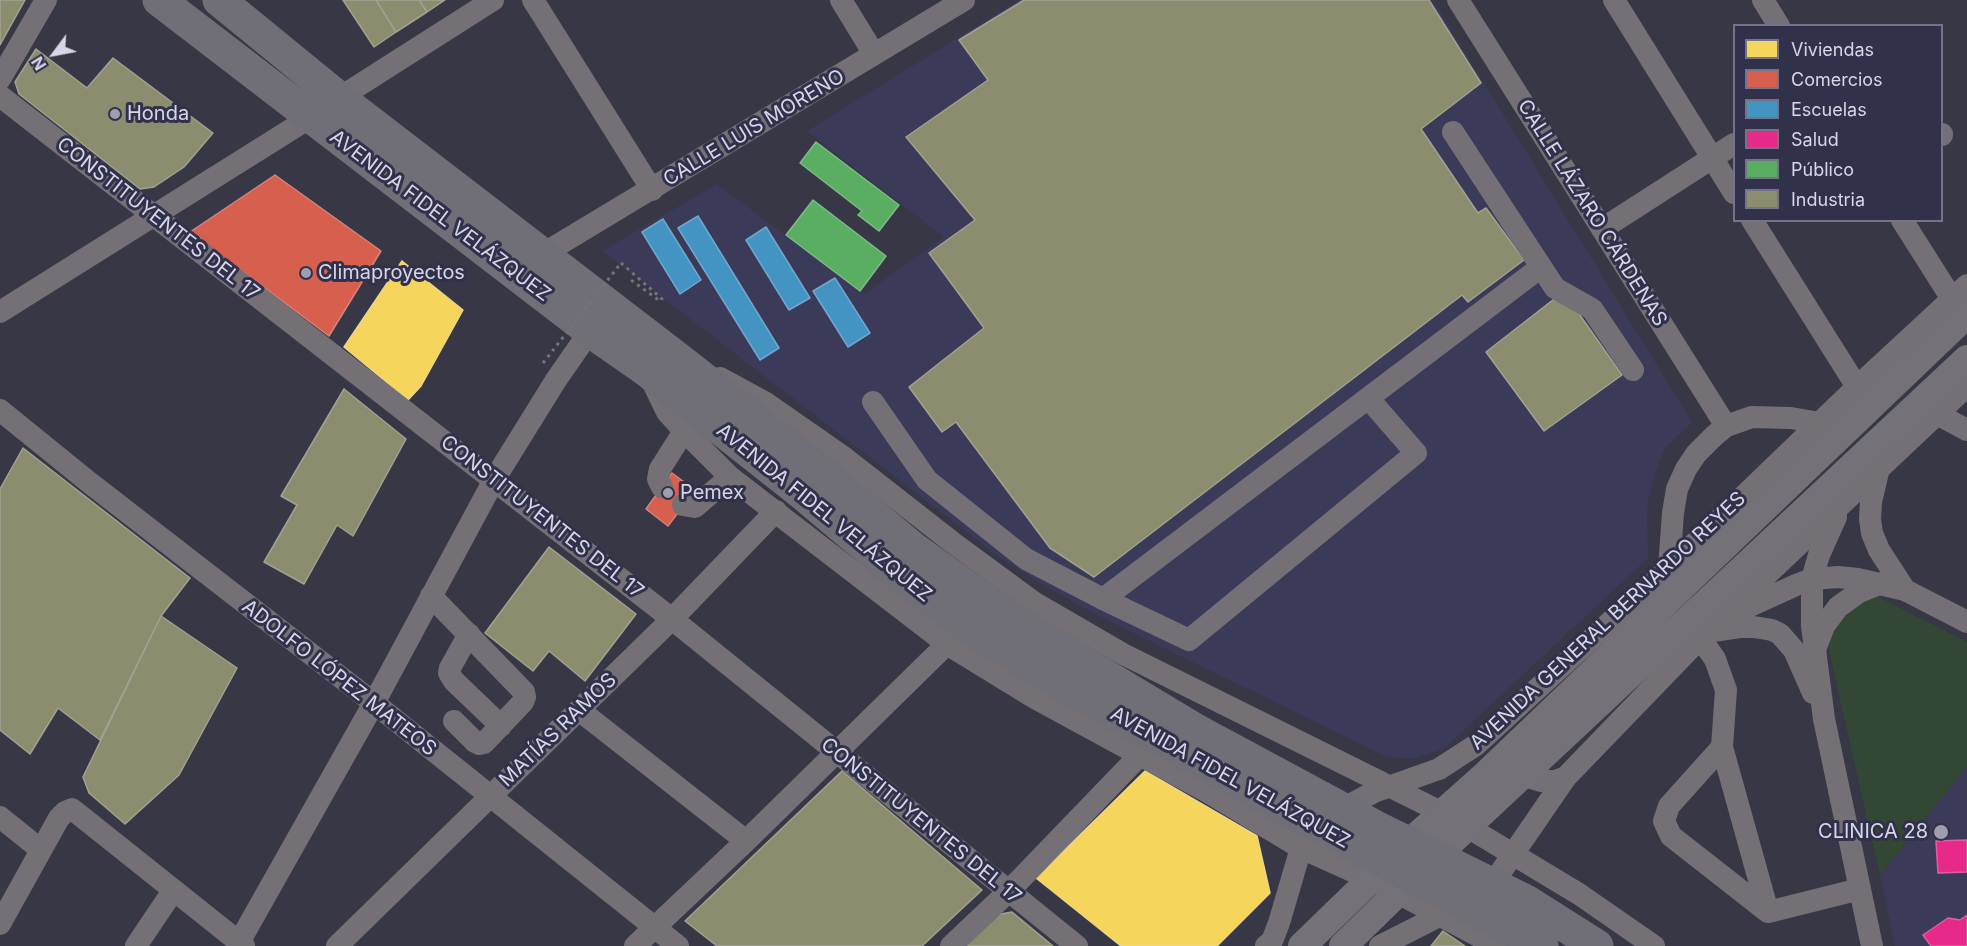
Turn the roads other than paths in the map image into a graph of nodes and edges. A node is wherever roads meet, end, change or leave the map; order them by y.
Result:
1 (46, 0) edge
2 (219, 0) edge
3 (493, 0) edge
4 (533, 0) edge
5 (841, 0) edge
6 (964, 0) edge
7 (1614, 0) edge
8 (1763, 0) edge
9 (1461, 1) edge
10 (160, 4) edge
11 (1778, 24) edge
12 (874, 54) junction
13 (0, 79) edge
14 (0, 96) edge
15 (339, 98) junction
16 (311, 117) junction
17 (1453, 132) dead end
18 (1733, 145) edge
19 (1712, 157) junction
20 (652, 190) junction
21 (1733, 191) edge
22 (153, 216) junction
23 (1753, 222) edge
24 (1904, 222) edge
25 (1602, 229) junction
26 (543, 254) junction
27 (1541, 267) junction
28 (1962, 299) edge
29 (0, 312) edge
30 (590, 330) junction
31 (1967, 359) edge
32 (686, 364) junction
33 (646, 370) junction
34 (1633, 370) dead end
35 (1967, 386) edge
36 (1857, 387) junction
37 (1368, 398) junction
38 (873, 402) dead end
39 (0, 410) edge
40 (1937, 414) junction
41 (1820, 423) junction
42 (1726, 426) junction
43 (1967, 430) edge
44 (684, 431) junction
45 (1879, 468) junction
46 (730, 477) junction
47 (494, 480) junction
48 (662, 488) dead end
49 (796, 489) junction
50 (683, 505) dead end
51 (1841, 506) junction
52 (1669, 568) junction
53 (1812, 579) junction
54 (1882, 584) junction
55 (1905, 590) junction
56 (431, 596) junction
57 (1103, 599) junction
58 (672, 619) junction
59 (1967, 621) edge
60 (1708, 630) junction
61 (469, 634) junction
62 (947, 644) junction
63 (1815, 649) junction
64 (374, 703) junction
65 (579, 710) junction
66 (1506, 717) junction
67 (1253, 718) junction
68 (1824, 719) junction
69 (454, 721) dead end
70 (501, 726) junction
71 (1722, 747) junction
72 (837, 752) junction
73 (1140, 755) junction
74 (1566, 777) junction
75 (1389, 787) junction
76 (1206, 791) junction
77 (489, 796) junction
78 (0, 817) edge
79 (746, 841) junction
80 (1301, 848) junction
81 (41, 850) junction
82 (1513, 854) junction
83 (1860, 889) junction
84 (173, 891) junction
85 (1008, 892) junction
86 (1767, 912) junction
87 (1441, 915) junction
88 (0, 924) edge
89 (1620, 924) junction
90 (655, 927) junction
91 (1269, 943) edge
92 (240, 945) edge
93 (136, 946) edge
94 (337, 946) edge
95 (636, 946) edge
96 (678, 946) edge
97 (951, 946) edge
98 (1077, 946) edge
99 (1302, 946) edge
100 (1308, 946) edge
101 (1343, 946) edge
102 (1380, 946) edge
103 (1497, 946) edge
104 (1542, 946) edge
105 (1556, 946) edge
106 (1597, 946) edge
107 (1654, 946) edge
108 (1872, 946) edge

1 - 13 street
2 - 15 highway, AVENIDA FIDEL VELÁZQUEZ
3 - 15 street
4 - 20 street
5 - 12 street
6 - 12 street, CALLE LUIS MORENO
7 - 19 street
8 - 11 street
9 - 25 street, CALLE LÁZARO CÁRDENAS
10 - 16 highway, AVENIDA FIDEL VELÁZQUEZ
12 - 20 street, CALLE LUIS MORENO
14 - 22 street, CONSTITUYENTES DEL 17
15 - 26 highway, AVENIDA FIDEL VELÁZQUEZ
16 - 22 street
16 - 30 highway, AVENIDA FIDEL VELÁZQUEZ
17 - 27 street
18 - 19 street
19 - 21 street
19 - 25 street
20 - 26 street, CALLE LUIS MORENO
22 - 29 street
22 - 47 street, CONSTITUYENTES DEL 17
23 - 36 street
24 - 28 street
25 - 42 street, CALLE LÁZARO CÁRDENAS
26 - 32 highway, AVENIDA FIDEL VELÁZQUEZ
27 - 34 street
27 - 37 street
28 - 36 street, AVENIDA GENERAL BERNARDO REYES
28 - 99 main road, AVENIDA GENERAL BERNARDO REYES, bridge
30 - 33 highway, AVENIDA FIDEL VELÁZQUEZ
30 - 47 street
31 - 101 main road, bridge
32 - 49 highway, AVENIDA FIDEL VELÁZQUEZ
32 - 67 street
33 - 44 street
33 - 49 highway, AVENIDA FIDEL VELÁZQUEZ
35 - 40 street
36 - 41 street, AVENIDA GENERAL BERNARDO REYES
37 - 57 street
37 - 57 street
38 - 57 street
39 - 64 street, ADOLFO LÓPEZ MATEOS
40 - 43 street
40 - 45 street
41 - 42 street
41 - 52 street, AVENIDA GENERAL BERNARDO REYES
42 - 52 street
44 - 46 street
44 - 48 street
45 - 51 street
45 - 55 street
46 - 49 street
46 - 50 street
47 - 56 street
47 - 58 street, CONSTITUYENTES DEL 17
49 - 58 street, MATÍAS RAMOS
49 - 62 street
49 - 104 highway, AVENIDA FIDEL VELÁZQUEZ, bridge
49 - 106 highway, AVENIDA FIDEL VELÁZQUEZ, bridge
51 - 53 street
51 - 60 street
52 - 66 street, AVENIDA GENERAL BERNARDO REYES
53 - 54 street
53 - 60 street
53 - 63 street
54 - 55 street
54 - 63 street
55 - 59 street
56 - 61 street
56 - 64 street
58 - 65 street, MATÍAS RAMOS
58 - 72 street, CONSTITUYENTES DEL 17
60 - 68 street
60 - 71 street
60 - 74 street
61 - 70 street
61 - 70 street
62 - 72 street
62 - 73 street
63 - 68 street
64 - 77 street, ADOLFO LÓPEZ MATEOS
64 - 92 street
65 - 77 street, MATÍAS RAMOS
65 - 79 street
66 - 74 street
66 - 75 street, AVENIDA GENERAL BERNARDO REYES
67 - 75 street
67 - 76 street
68 - 83 street
69 - 70 street
71 - 86 street
71 - 86 street
72 - 79 street
72 - 85 street, CONSTITUYENTES DEL 17
73 - 76 street
73 - 85 street
74 - 82 street
75 - 80 street, AVENIDA GENERAL BERNARDO REYES
75 - 82 street
76 - 80 street
77 - 90 street, ADOLFO LÓPEZ MATEOS
77 - 94 street, MATÍAS RAMOS
78 - 81 street
79 - 90 street
80 - 87 street
80 - 91 street, AVENIDA GENERAL BERNARDO REYES
81 - 84 street
81 - 88 street
82 - 87 street
82 - 89 street
83 - 86 street
83 - 108 street
84 - 92 street
84 - 93 street
85 - 97 street
85 - 98 street, CONSTITUYENTES DEL 17
87 - 102 street
87 - 103 street
89 - 105 street
89 - 107 street
90 - 95 street
90 - 96 street, ADOLFO LÓPEZ MATEOS
91 - 100 street

